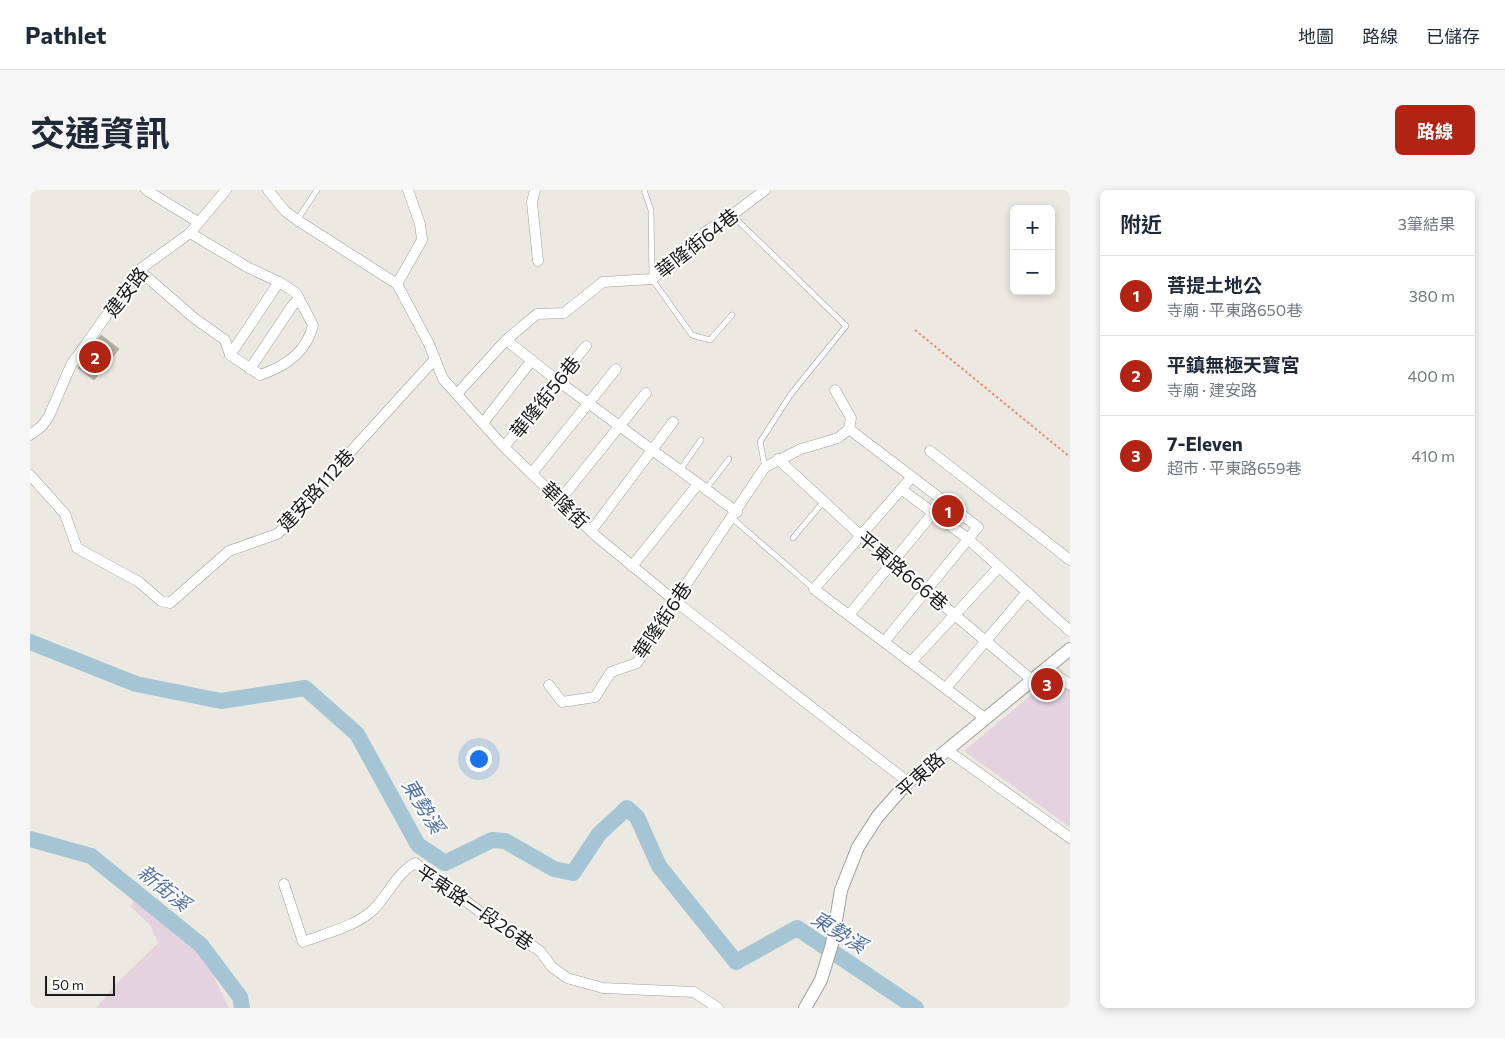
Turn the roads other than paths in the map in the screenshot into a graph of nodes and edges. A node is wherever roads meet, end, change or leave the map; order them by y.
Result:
1 (146, 190) edge
2 (226, 190) edge
3 (268, 190) edge
4 (317, 190) edge
5 (408, 190) edge
6 (535, 190) edge
7 (644, 190) edge
8 (765, 190) edge
9 (732, 216) junction
10 (297, 220) junction
11 (198, 222) junction
12 (190, 233) junction
13 (538, 261) dead end
14 (139, 270) junction
15 (652, 279) junction
16 (280, 282) junction
17 (397, 284) junction
18 (299, 299) junction
19 (732, 315) dead end
20 (506, 340) junction
21 (586, 346) dead end
22 (230, 355) junction
23 (435, 359) junction
24 (532, 360) junction
25 (250, 369) junction
26 (616, 369) dead end
27 (558, 381) junction
28 (835, 390) dead end
29 (646, 393) dead end
30 (457, 394) junction
31 (590, 402) junction
32 (673, 422) dead end
33 (484, 423) junction
34 (621, 425) junction
35 (849, 429) junction
36 (30, 435) edge
37 (701, 440) dead end
38 (504, 447) junction
39 (653, 449) junction
40 (930, 452) dead end
41 (729, 459) dead end
42 (778, 459) junction
43 (765, 467) junction
44 (680, 470) junction
45 (532, 473) junction
46 (30, 475) edge
47 (911, 478) junction
48 (702, 487) junction
49 (901, 489) junction
50 (560, 500) junction
51 (824, 501) junction
52 (933, 513) junction
53 (735, 515) junction
54 (591, 530) junction
55 (860, 535) junction
56 (793, 538) dead end
57 (967, 538) junction
58 (1070, 560) edge
59 (894, 563) junction
60 (632, 566) junction
61 (999, 567) junction
62 (814, 589) junction
63 (925, 590) junction
64 (1027, 592) junction
65 (675, 601) junction
66 (849, 615) junction
67 (955, 615) junction
68 (1070, 631) edge
69 (986, 641) junction
70 (884, 642) junction
71 (1070, 648) edge
72 (911, 662) junction
73 (1046, 668) junction
74 (1032, 680) junction
75 (549, 685) dead end
76 (1070, 685) edge
77 (946, 688) junction
78 (986, 718) junction
79 (947, 750) junction
80 (908, 782) junction
81 (1070, 838) edge
82 (284, 884) dead end
83 (718, 1008) edge
84 (805, 1008) edge

1 - 11 street
2 - 11 street, 建安路
3 - 10 street
4 - 10 lane
5 - 17 street
6 - 13 street
7 - 15 lane
8 - 9 street, 華隆街64巷
9 - 15 street, 華隆街64巷
9 - 43 lane
10 - 17 street
11 - 12 street, 建安路
12 - 14 street, 建安路
12 - 16 street
14 - 22 street
14 - 36 street, 建安路
15 - 19 lane
15 - 20 street, 華隆街64巷
16 - 18 street
16 - 22 street
17 - 23 street, 華隆街
18 - 25 street
18 - 25 street
20 - 24 street
20 - 30 street, 華隆街64巷
21 - 27 street, 華隆街56巷
22 - 25 street
23 - 30 street, 華隆街
23 - 46 street, 建安路112巷
24 - 27 street
24 - 33 street
26 - 31 street
27 - 31 street
27 - 38 street, 華隆街56巷
28 - 35 street
29 - 34 street
30 - 33 street, 華隆街
31 - 34 street
31 - 45 street
32 - 39 street
33 - 38 street, 華隆街
34 - 39 street
34 - 50 street
35 - 42 street
35 - 47 street
37 - 44 lane
38 - 45 street, 華隆街
39 - 44 street
39 - 54 street
40 - 58 street
41 - 48 lane
42 - 43 street
42 - 51 street, 平東路666巷
43 - 53 street, 華隆街6巷
44 - 48 street
45 - 50 street, 華隆街
47 - 49 street
47 - 57 street
48 - 53 street
48 - 60 street
49 - 52 street
49 - 55 street
50 - 54 street, 華隆街
51 - 55 street, 平東路666巷
51 - 56 lane
52 - 57 street
52 - 59 street
53 - 62 lane
53 - 65 street, 華隆街6巷
54 - 60 street, 華隆街
55 - 59 street, 平東路666巷
55 - 62 street
57 - 61 street
57 - 63 street
59 - 63 street, 平東路666巷
59 - 66 street
60 - 65 street, 華隆街
61 - 64 street
61 - 67 street
62 - 66 street
63 - 67 street, 平東路666巷
63 - 70 street
64 - 68 street
64 - 69 street
65 - 75 street, 華隆街6巷
65 - 80 street, 華隆街
66 - 70 street
67 - 69 street, 平東路666巷
67 - 72 street
69 - 74 street, 平東路666巷
69 - 77 street
70 - 72 street
71 - 73 street, 平東路
72 - 77 street
73 - 74 street, 平東路
73 - 76 street
74 - 78 street, 平東路
77 - 78 street
78 - 79 street, 平東路
79 - 80 street, 平東路
79 - 81 street
80 - 84 street, 平東路
82 - 83 street, 平東路一段26巷

